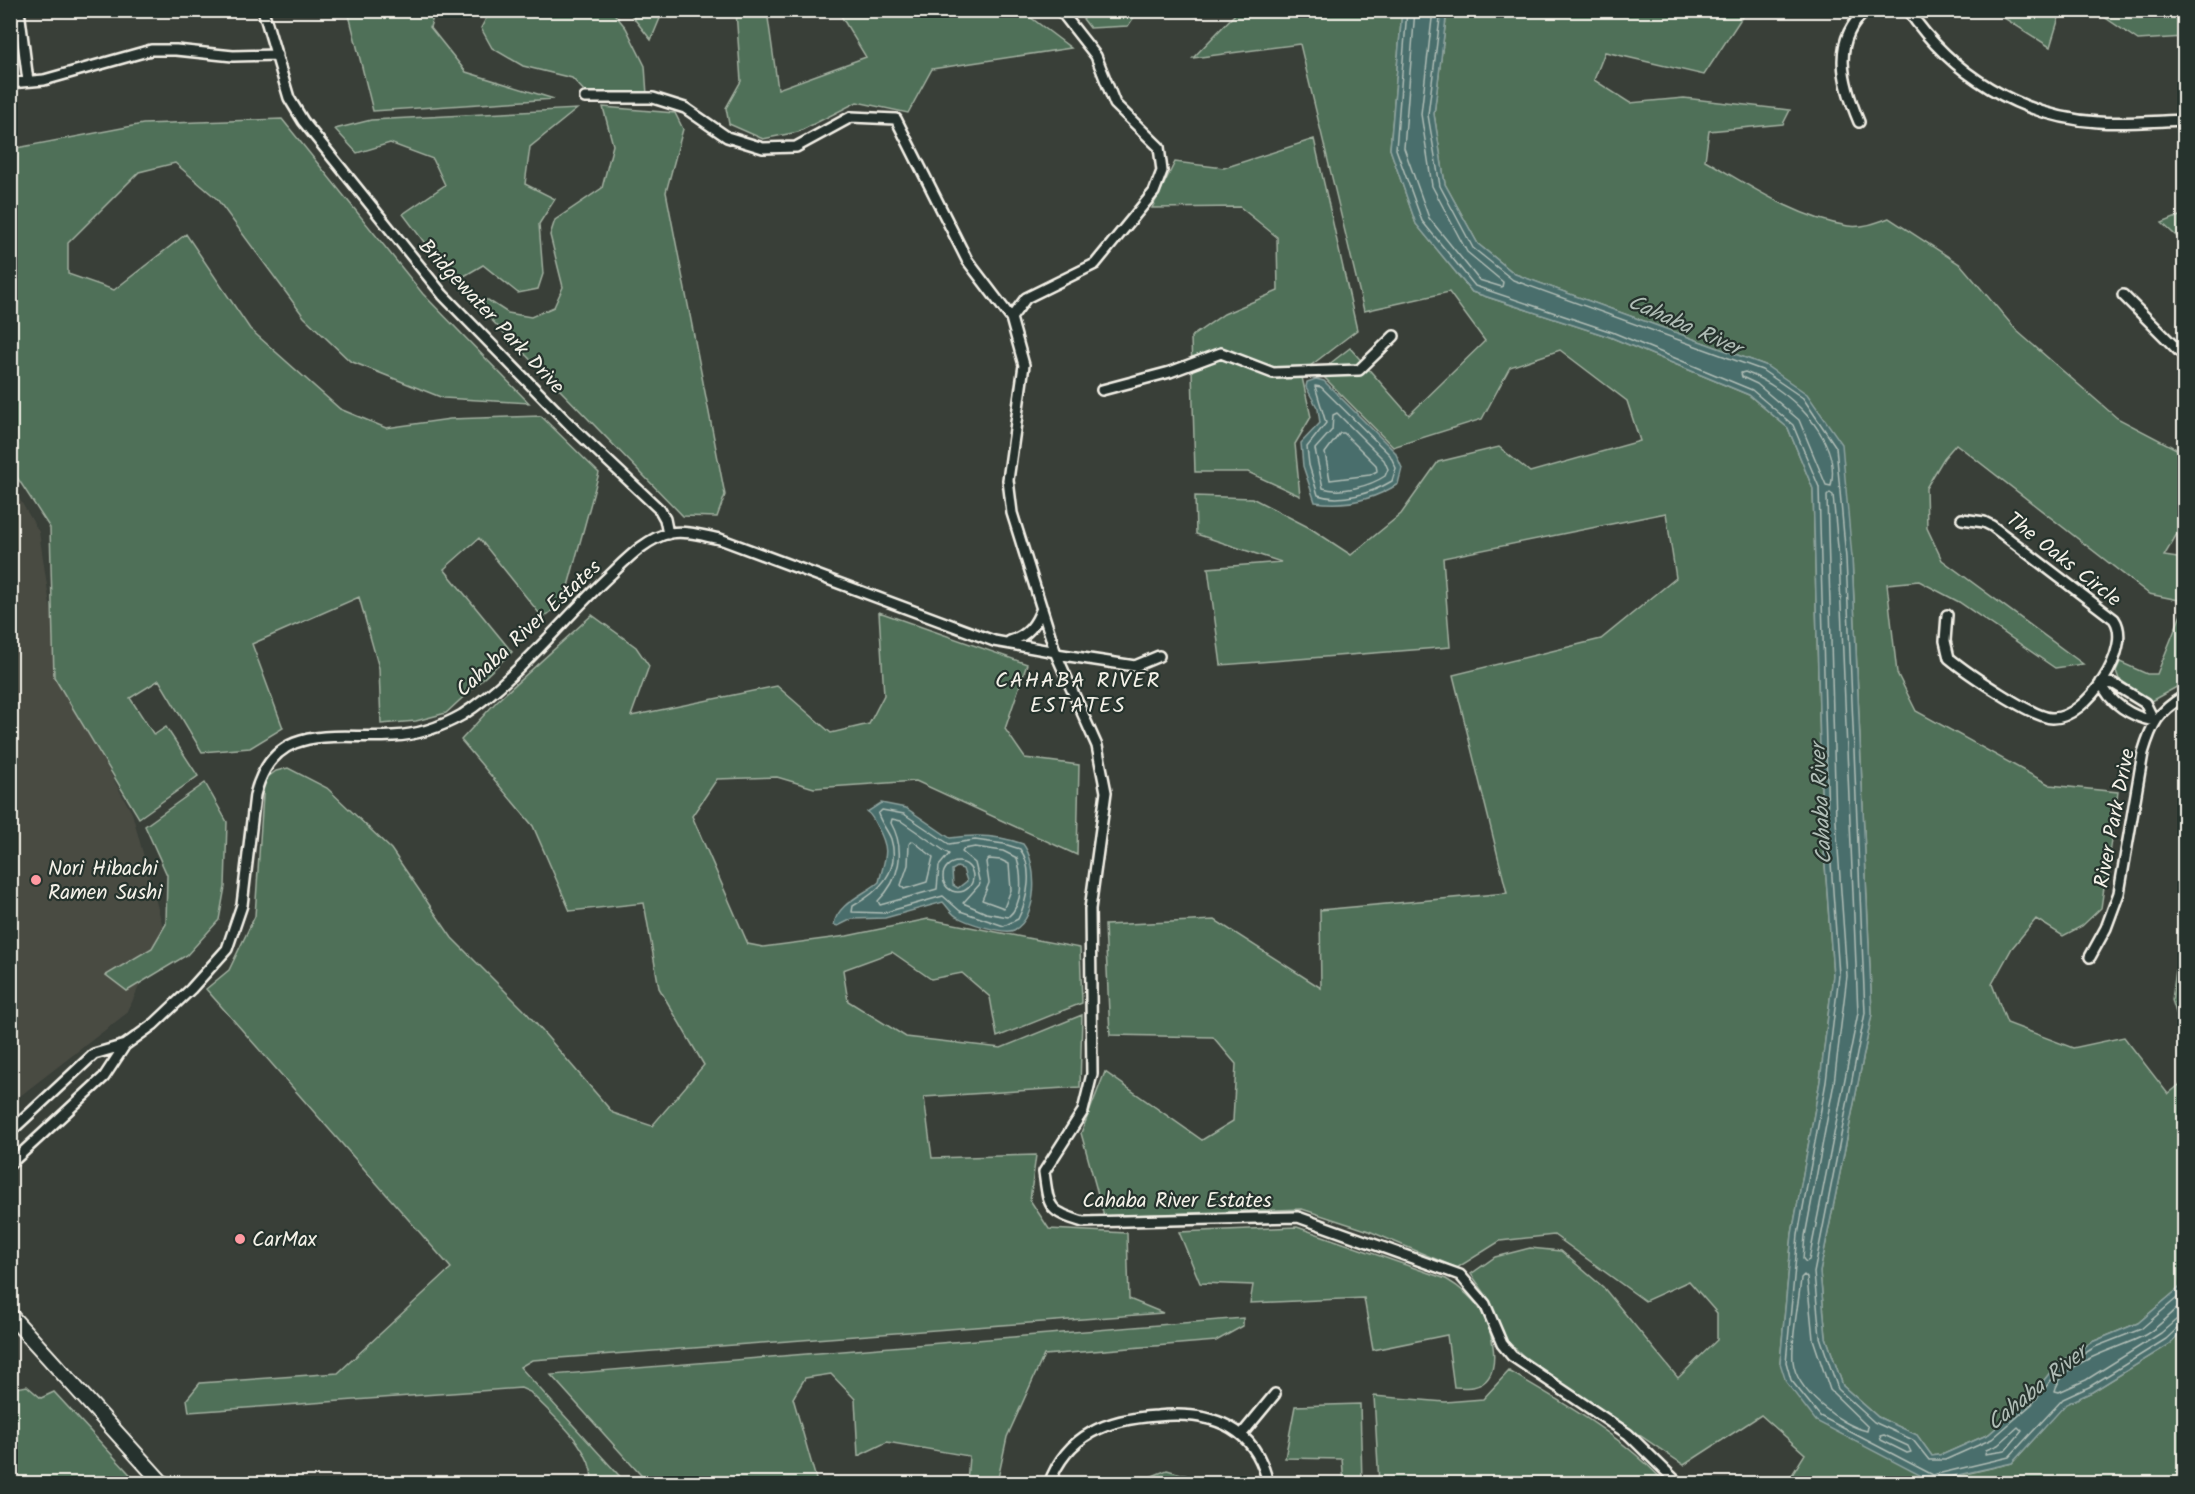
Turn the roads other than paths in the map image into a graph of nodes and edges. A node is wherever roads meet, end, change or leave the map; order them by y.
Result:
1 (20, 10) edge
2 (262, 10) edge
3 (1060, 10) edge
4 (1867, 10) edge
5 (1908, 10) edge
6 (277, 55) junction
7 (28, 81) junction
8 (10, 83) edge
9 (585, 98) dead end
10 (2184, 120) edge
11 (1859, 122) dead end
12 (2123, 295) dead end
13 (1011, 318) junction
14 (1394, 336) dead end
15 (2184, 356) edge
16 (1102, 390) dead end
17 (1962, 519) dead end
18 (668, 534) junction
19 (1042, 608) junction
20 (1947, 615) dead end
21 (1008, 642) junction
22 (1056, 653) junction
23 (1159, 656) dead end
24 (2102, 682) junction
25 (2184, 696) edge
26 (2154, 721) junction
27 (2090, 957) dead end
28 (125, 1045) junction
29 (10, 1132) edge
30 (10, 1164) edge
31 (10, 1315) edge
32 (1275, 1394) dead end
33 (1242, 1434) junction
34 (163, 1484) edge
35 (1049, 1484) edge
36 (1268, 1484) edge
37 (1679, 1484) edge

1 - 7 street
2 - 6 street, Bridgewater Park Drive
3 - 13 street
4 - 11 street
5 - 10 street
6 - 7 street
6 - 18 street, Bridgewater Park Drive
7 - 8 street
9 - 13 street, Cahaba River Estates
12 - 15 street
13 - 19 street, Cahaba River Estates
14 - 16 street
17 - 24 street, The Oaks Circle
18 - 21 street, Cahaba River Estates
18 - 28 street, Cahaba River Estates
19 - 21 street
19 - 22 street, Cahaba River Estates
20 - 24 street, The Oaks Circle
21 - 22 street, Cahaba River Estates
22 - 23 street
22 - 37 street, Cahaba River Estates
24 - 26 street
24 - 26 street
25 - 26 street, River Park Drive
26 - 27 street, River Park Drive
28 - 29 street, Cahaba River Estates
28 - 30 street, Cahaba River Estates
31 - 34 main road
32 - 33 street
33 - 35 street
33 - 36 street

